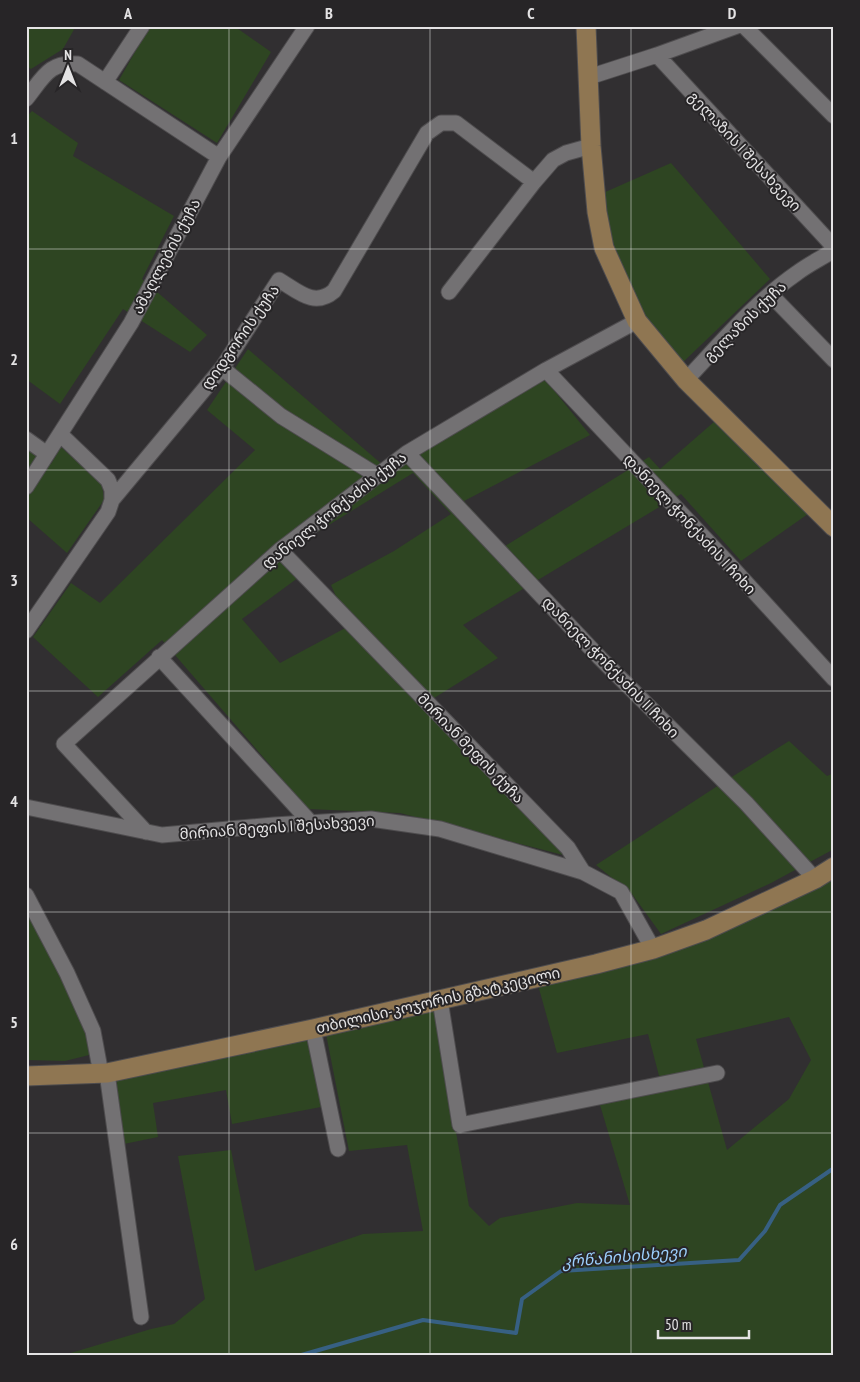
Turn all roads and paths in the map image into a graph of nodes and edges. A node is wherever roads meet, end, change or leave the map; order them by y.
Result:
1 (142, 26) edge
2 (307, 26) edge
3 (586, 26) edge
4 (737, 26) edge
5 (744, 26) edge
6 (657, 55) junction
7 (589, 77) junction
8 (105, 82) junction
9 (26, 99) edge
10 (834, 116) edge
11 (591, 146) junction
12 (219, 157) junction
13 (534, 182) junction
14 (834, 249) edge
15 (449, 292) dead end
16 (770, 294) junction
17 (637, 322) junction
18 (834, 360) edge
19 (222, 368) junction
20 (546, 370) junction
21 (686, 380) junction
22 (60, 434) junction
23 (26, 438) edge
24 (407, 453) junction
25 (47, 454) junction
26 (378, 476) junction
27 (26, 487) edge
28 (112, 500) junction
29 (834, 527) edge
30 (280, 550) junction
31 (26, 631) edge
32 (159, 657) junction
33 (834, 679) edge
34 (26, 807) edge
35 (311, 822) junction
36 (146, 832) junction
37 (834, 868) edge
38 (583, 872) junction
39 (815, 880) junction
40 (26, 895) edge
41 (653, 949) junction
42 (440, 1000) junction
43 (314, 1029) junction
44 (104, 1073) junction
45 (717, 1073) dead end
46 (26, 1076) edge
47 (338, 1149) dead end
48 (141, 1317) dead end

1 - 8 street
2 - 12 street, ამაღლების ქუჩა
3 - 7 main road
4 - 6 street
5 - 10 street
6 - 7 street
6 - 14 street, გელაზის I შესახვევი
7 - 11 main road
8 - 9 street
8 - 12 street
11 - 13 street
11 - 17 main road
12 - 22 street, ამაღლების ქუჩა
13 - 15 street
13 - 19 street, დიდგორის ქუჩა
14 - 16 street, გელაზის ქუჩა
16 - 18 street
16 - 21 street, გელაზის ქუჩა
17 - 20 street, დანიელ ჭონქაძის ქუჩა
17 - 21 main road
19 - 26 street
19 - 28 street, დიდგორის ქუჩა
20 - 24 street, დანიელ ჭონქაძის ქუჩა
20 - 33 street, დანიელ ჭონქაძის I ჩიხი
21 - 29 main road
22 - 25 street, ამაღლების ქუჩა
22 - 28 street
23 - 25 street
24 - 26 street, დანიელ ჭონქაძის ქუჩა
24 - 39 street, დანიელ ჭონქაძის II ჩიხი
25 - 27 street, ამაღლების ქუჩა
26 - 30 street, დანიელ ჭონქაძის ქუჩა
28 - 31 street, დიდგორის ქუჩა
30 - 32 street, დანიელ ჭონქაძის ქუჩა
30 - 38 street, მირიან მეფის ქუჩა
32 - 35 street
32 - 36 street, დანიელ ჭონქაძის ქუჩა
34 - 36 street, მირიან მეფის I შესახვევი
35 - 36 street, მირიან მეფის I შესახვევი
35 - 38 street, მირიან მეფის I შესახვევი
37 - 39 main road, თბილისი-კოჯორის გზატკეცილი
38 - 41 street
39 - 41 main road, თბილისი-კოჯორის გზატკეცილი
40 - 44 street
41 - 42 main road, თბილისი-კოჯორის გზატკეცილი
42 - 43 main road, თბილისი-კოჯორის გზატკეცილი
42 - 45 street
43 - 44 main road, თბილისი-კოჯორის გზატკეცილი
43 - 47 street
44 - 46 main road, თბილისი-კოჯორის გზატკეცილი
44 - 48 street

